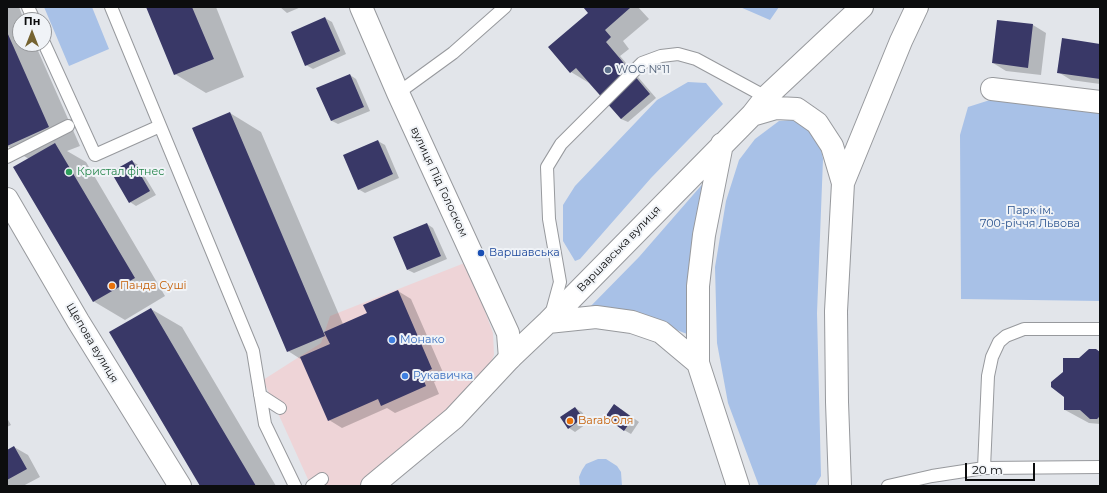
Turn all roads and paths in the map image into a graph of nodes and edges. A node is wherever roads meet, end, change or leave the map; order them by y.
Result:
1 (111, 7) edge
2 (361, 7) edge
3 (505, 7) edge
4 (862, 7) edge
5 (917, 7) edge
6 (48, 52) edge
7 (992, 89) dead end
8 (398, 93) junction
9 (766, 97) junction
10 (1100, 102) edge
11 (752, 115) junction
12 (68, 126) dead end
13 (160, 126) junction
14 (722, 144) junction
15 (7, 156) edge
16 (843, 183) junction
17 (7, 199) edge
18 (548, 322) junction
19 (1100, 330) edge
20 (510, 358) junction
21 (698, 363) junction
22 (260, 395) junction
23 (280, 408) dead end
24 (1100, 467) edge
25 (984, 468) junction
26 (322, 479) dead end
27 (180, 486) edge
28 (295, 486) edge
29 (312, 486) edge
30 (372, 486) edge
31 (738, 486) edge
32 (840, 486) edge
33 (888, 486) edge

1 - 13 lane
2 - 8 main road, вулиця Під Голоском
3 - 8 lane
4 - 9 main road, Варшавська вулиця
5 - 16 main road
6 - 13 lane
7 - 10 main road
8 - 20 main road, вулиця Під Голоском
9 - 11 main road, Варшавська вулиця
9 - 18 lane
11 - 14 main road, Варшавська вулиця
11 - 16 main road
12 - 15 lane
13 - 22 lane
14 - 18 main road, Варшавська вулиця
14 - 21 main road
16 - 32 main road
17 - 27 main road, Щепова вулиця
18 - 20 main road, Варшавська вулиця
18 - 21 main road
19 - 25 lane
20 - 30 main road, Варшавська вулиця
21 - 31 main road
22 - 23 lane
22 - 28 lane
24 - 25 lane
25 - 33 lane
26 - 29 lane

